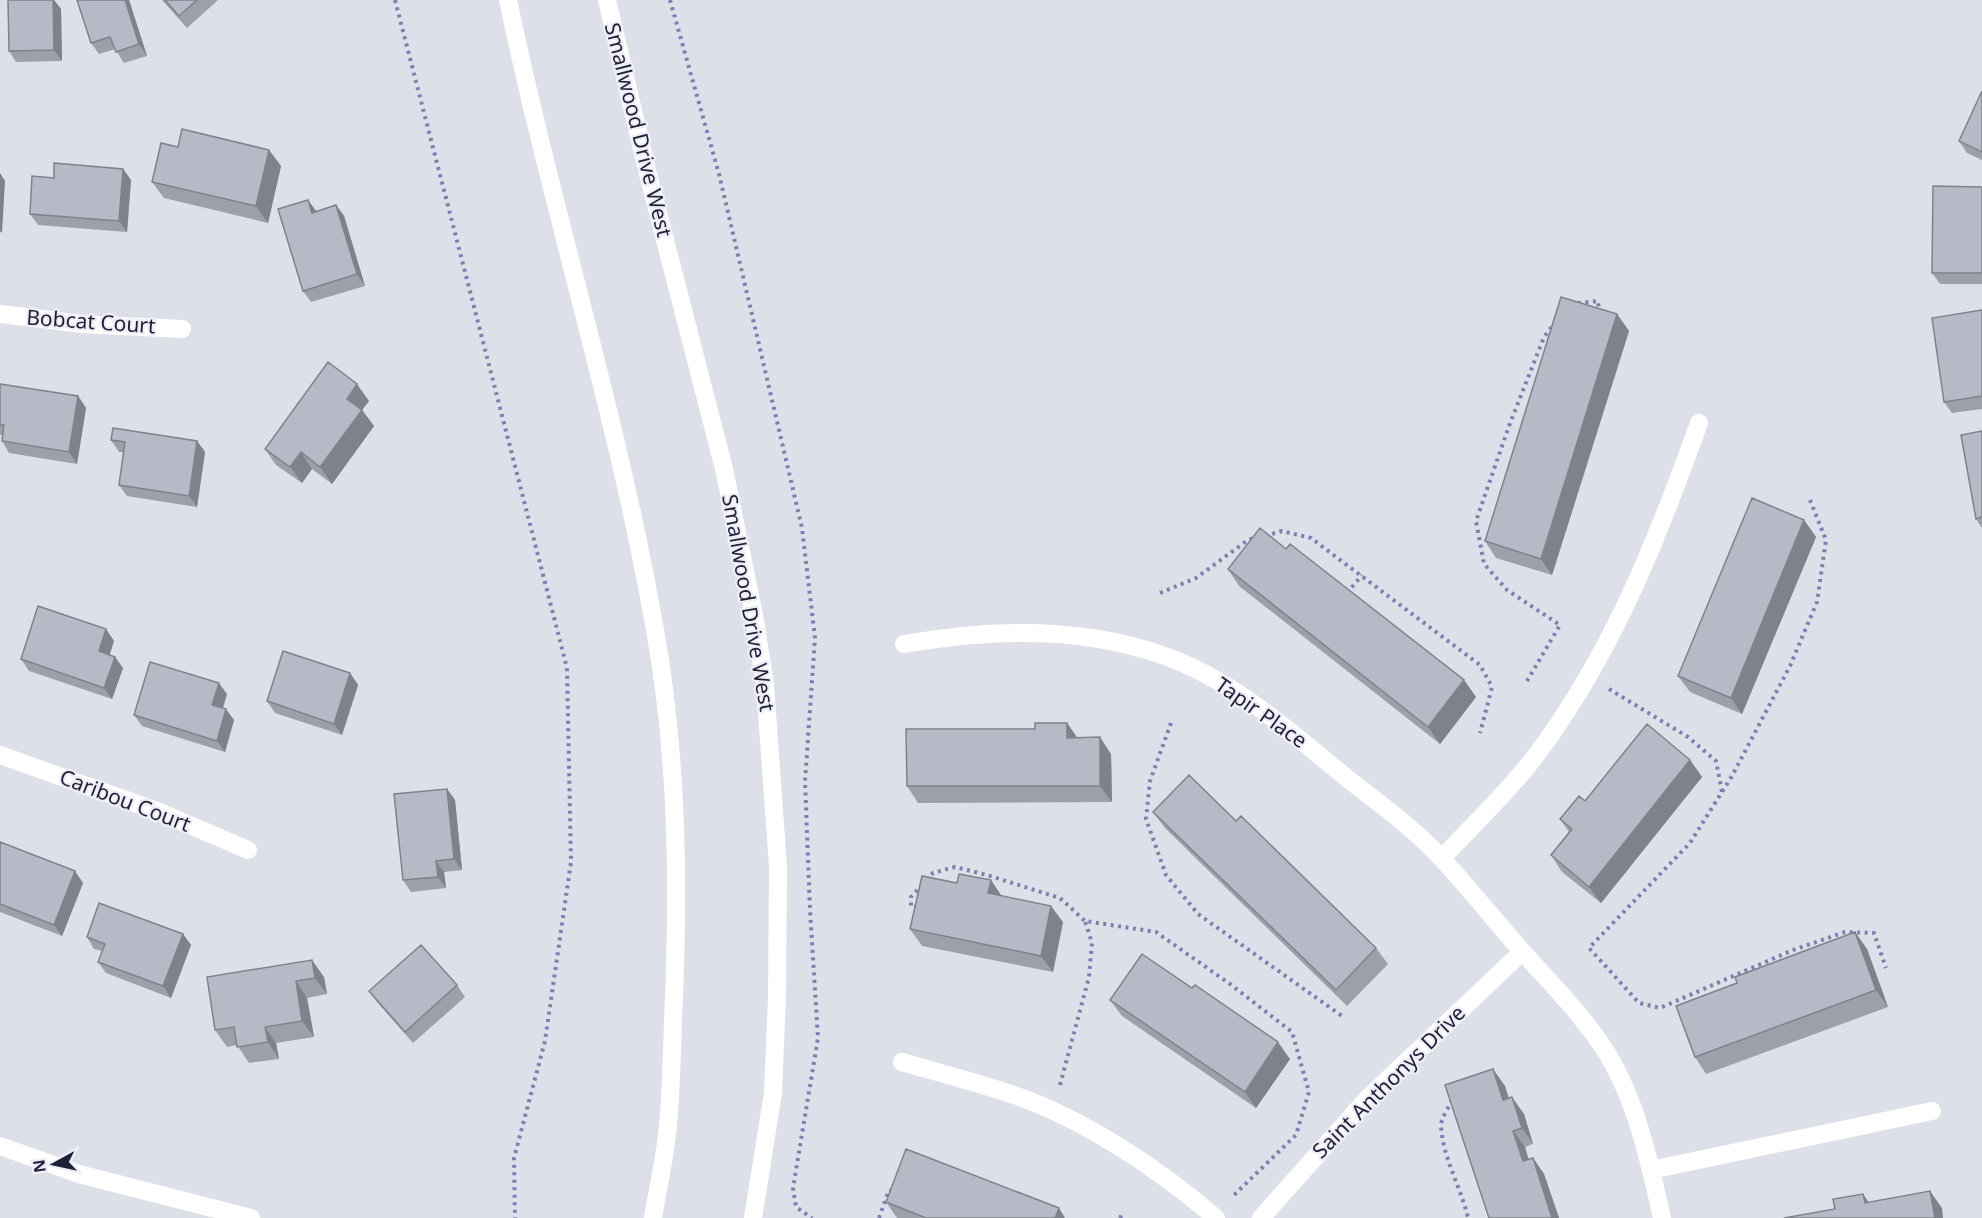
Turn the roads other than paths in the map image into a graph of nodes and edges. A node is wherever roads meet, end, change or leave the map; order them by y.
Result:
1 (508, 0) edge
2 (607, 0) edge
3 (0, 314) edge
4 (182, 329) dead end
5 (1699, 423) dead end
6 (904, 644) dead end
7 (0, 755) edge
8 (248, 849) dead end
9 (1442, 858) junction
10 (1522, 952) junction
11 (902, 1062) dead end
12 (1932, 1111) dead end
13 (0, 1146) edge
14 (1651, 1170) junction
15 (251, 1218) edge
16 (653, 1218) edge
17 (753, 1218) edge
18 (1216, 1218) edge
19 (1261, 1218) edge
20 (1662, 1218) edge

1 - 16 street
2 - 17 street, Smallwood Drive West
3 - 4 street, Bobcat Court
5 - 9 street
6 - 9 street, Tapir Place
7 - 8 street, Caribou Court
9 - 10 street, Tapir Place
10 - 14 street, Tapir Place
10 - 19 street, Saint Anthonys Drive
11 - 18 street
12 - 14 street
13 - 15 street
14 - 20 street, Tapir Place

